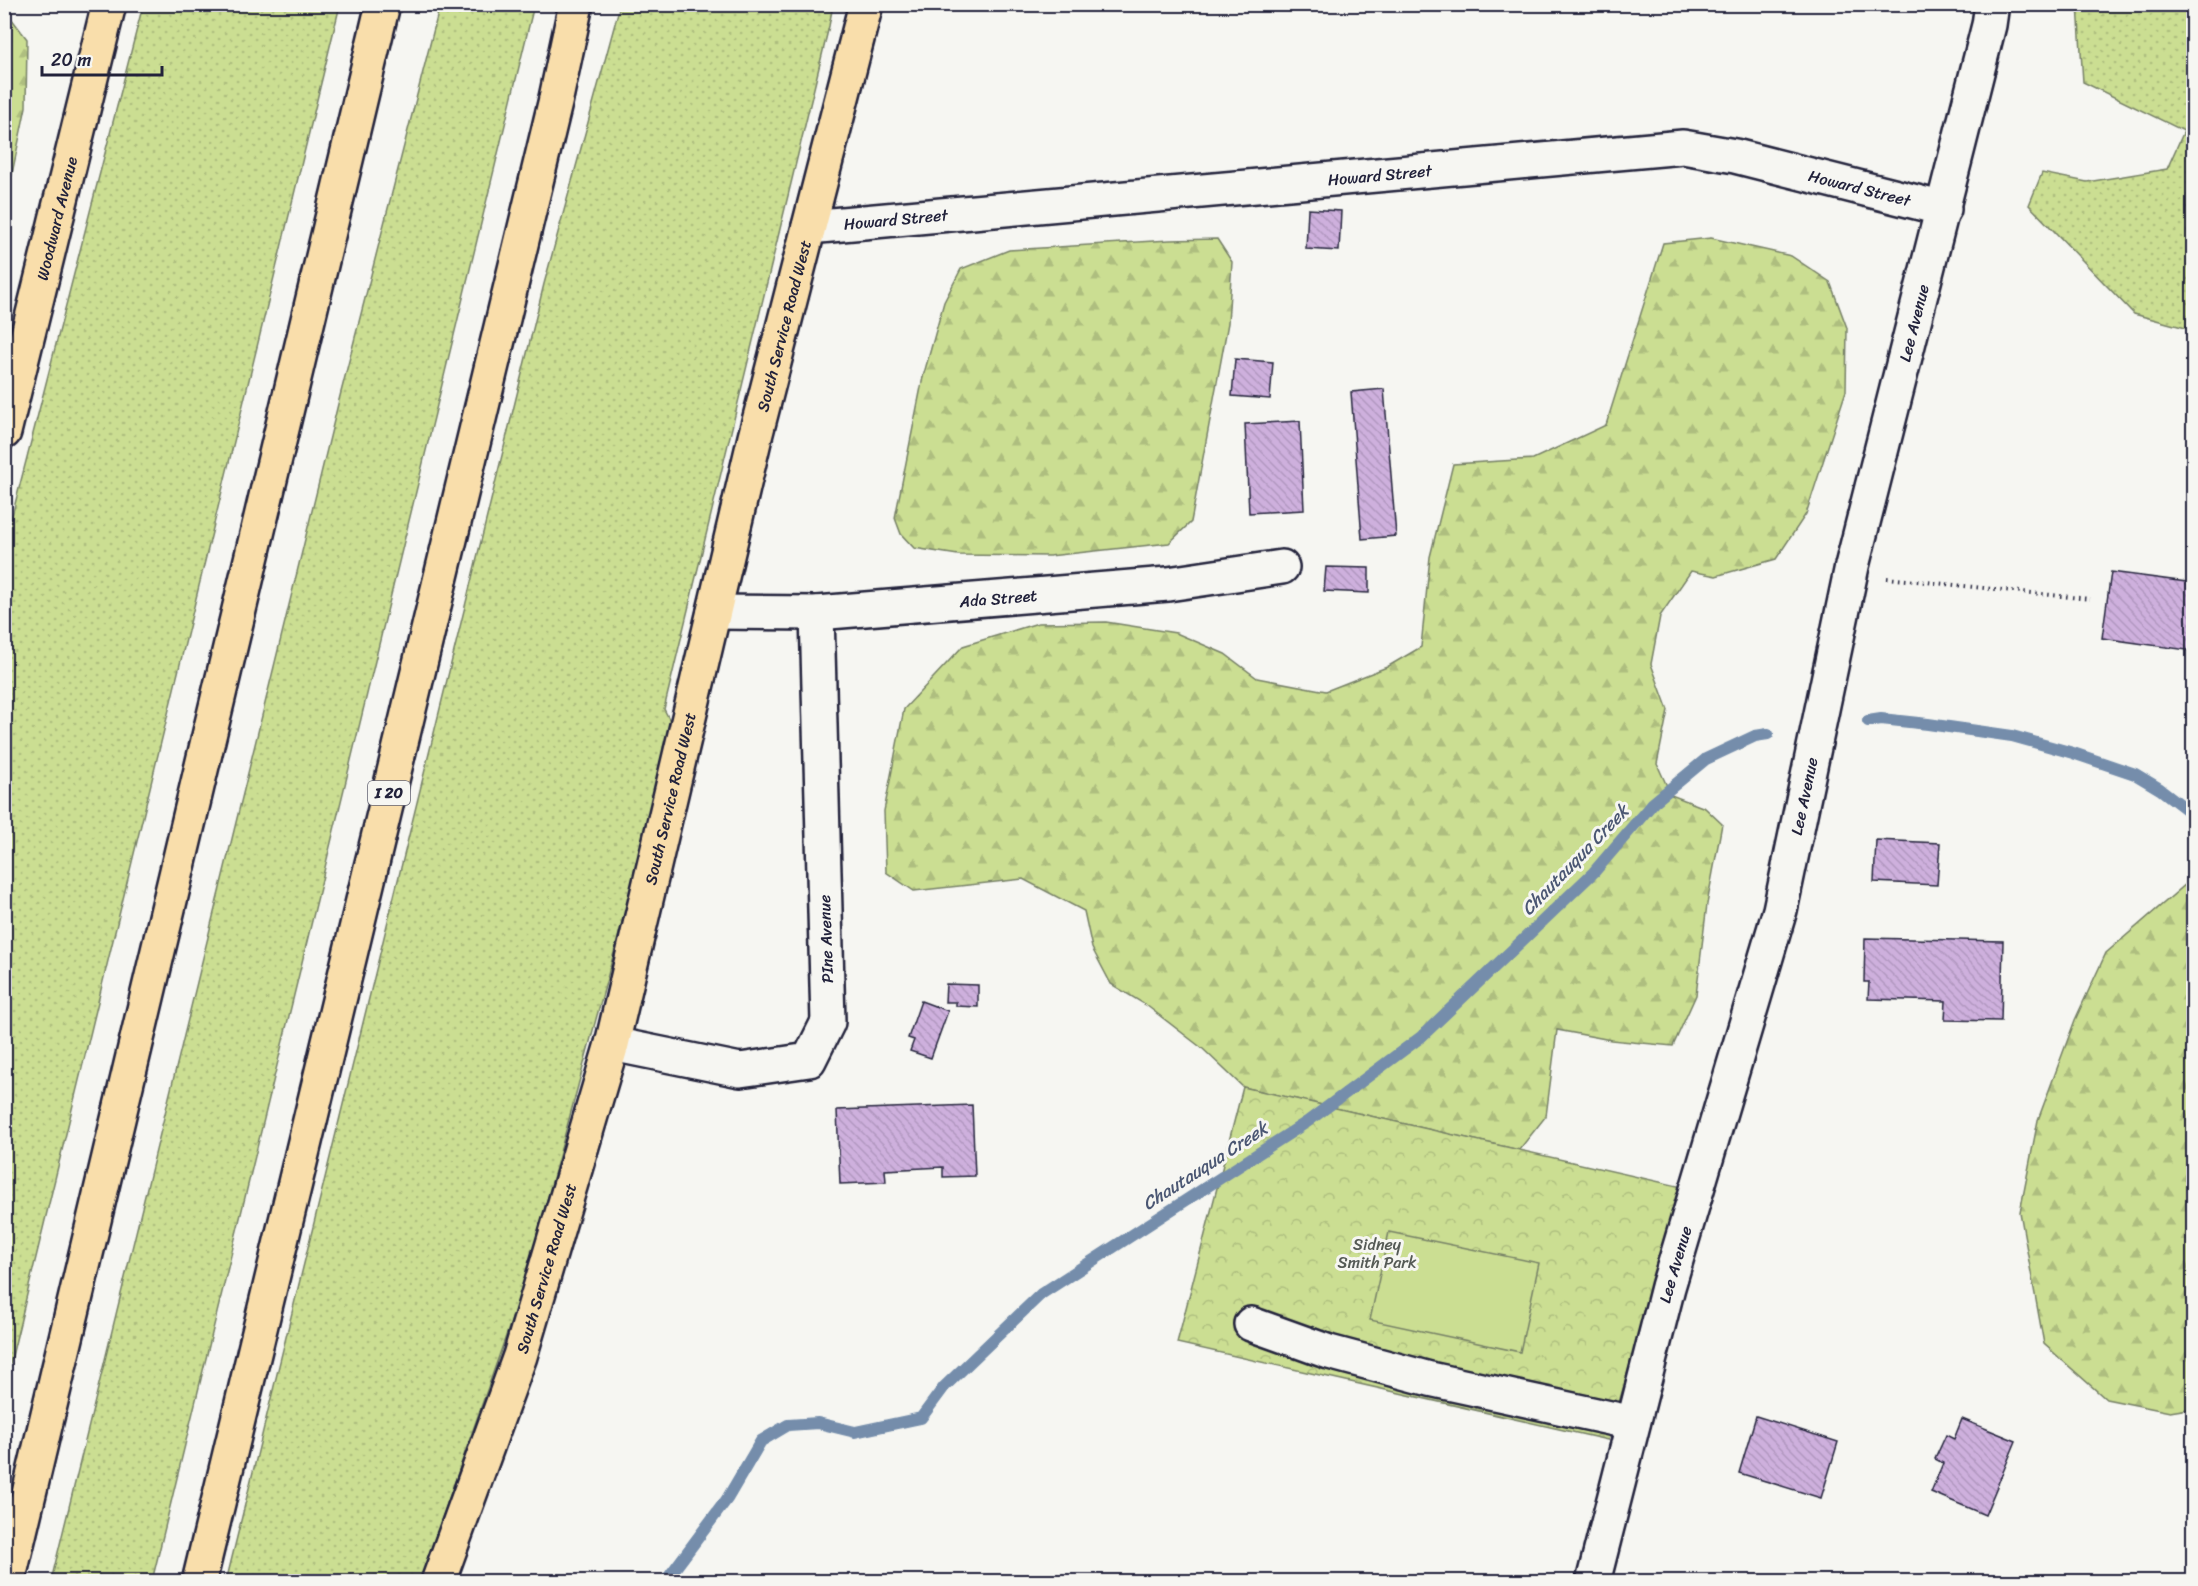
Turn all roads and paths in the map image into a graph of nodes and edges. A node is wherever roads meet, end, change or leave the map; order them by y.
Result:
1 (109, 4) edge
2 (383, 4) edge
3 (576, 4) edge
4 (866, 4) edge
5 (1992, 4) edge
6 (1944, 209) junction
7 (810, 227) junction
8 (4, 432) edge
9 (1282, 567) dead end
10 (1877, 576) dead end
11 (2090, 599) dead end
12 (714, 612) junction
13 (817, 613) junction
14 (612, 1044) junction
15 (1251, 1324) dead end
16 (1633, 1423) junction
17 (8, 1581) edge
18 (198, 1581) edge
19 (438, 1581) edge
20 (1593, 1581) edge

1 - 8 main road, Woodward Avenue
2 - 17 main road
3 - 18 main road, I 20
4 - 7 main road, South Service Road West
5 - 6 street, Lee Avenue
6 - 7 street, Howard Street
6 - 16 street, Lee Avenue
7 - 12 main road, South Service Road West
9 - 13 street, Ada Street
10 - 11 path
12 - 13 street, Ada Street
12 - 14 main road, South Service Road West
13 - 14 street, PIne Avenue
14 - 19 main road, South Service Road West
15 - 16 street
16 - 20 street, Lee Avenue

